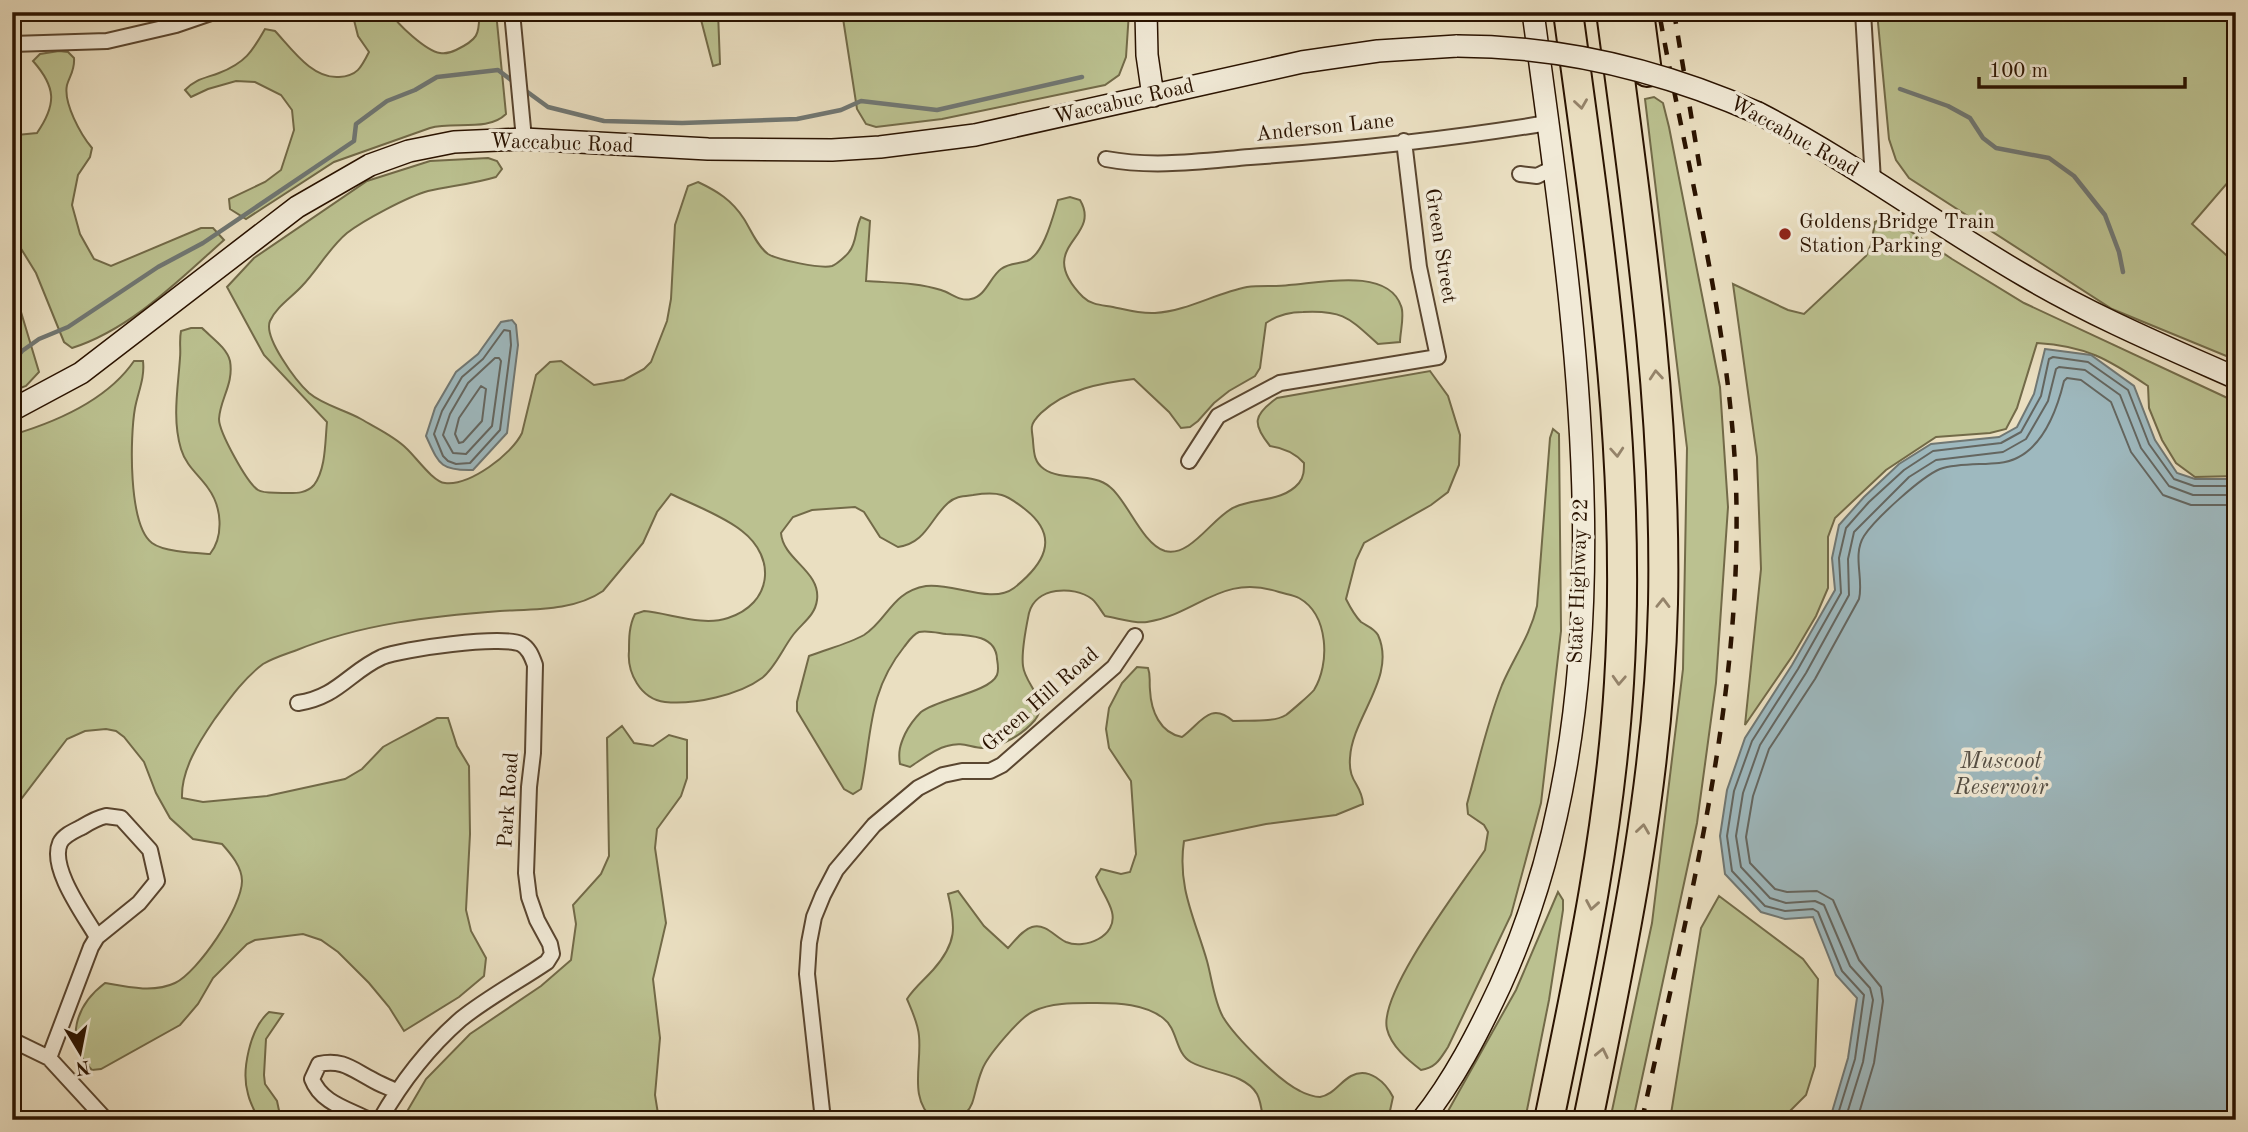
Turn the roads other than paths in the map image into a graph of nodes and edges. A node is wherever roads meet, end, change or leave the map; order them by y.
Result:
1 (214, 12) edge
2 (512, 12) edge
3 (1146, 12) edge
4 (1533, 12) edge
5 (1568, 12) edge
6 (1611, 12) edge
7 (1639, 12) edge
8 (1863, 12) edge
9 (12, 44) edge
10 (1647, 72) junction
11 (1153, 96) junction
12 (1548, 123) junction
13 (524, 139) junction
14 (1404, 141) junction
15 (1106, 159) dead end
16 (1553, 168) junction
17 (1520, 174) dead end
18 (1873, 181) junction
19 (2236, 378) edge
20 (12, 410) edge
21 (1189, 461) dead end
22 (1135, 636) dead end
23 (298, 703) dead end
24 (97, 937) junction
25 (12, 1040) edge
26 (49, 1058) junction
27 (396, 1091) junction
28 (106, 1120) edge
29 (369, 1120) edge
30 (380, 1120) edge
31 (822, 1120) edge
32 (1422, 1120) edge
33 (1549, 1120) edge
34 (1588, 1120) edge

1 - 9 street
2 - 13 street
3 - 11 main road
4 - 12 main road, State Highway 22
5 -> 33 highway
34 -> 6 highway
7 - 10 highway
8 - 18 street
10 - 11 main road, Waccabuc Road, bridge
10 - 18 main road, Waccabuc Road, bridge
11 - 13 main road, Waccabuc Road
12 - 14 street, Anderson Lane
12 - 16 main road, State Highway 22
13 - 20 main road, Waccabuc Road
14 - 15 street, Anderson Lane
14 - 21 street, Green Street
16 - 17 street
16 - 32 main road, State Highway 22
18 - 19 main road, Waccabuc Road
22 - 31 street, Green Hill Road
23 - 27 street, Park Road
24 - 24 street
24 - 26 street
25 - 26 street
26 - 28 street
27 - 29 street
27 - 30 street, Park Road

